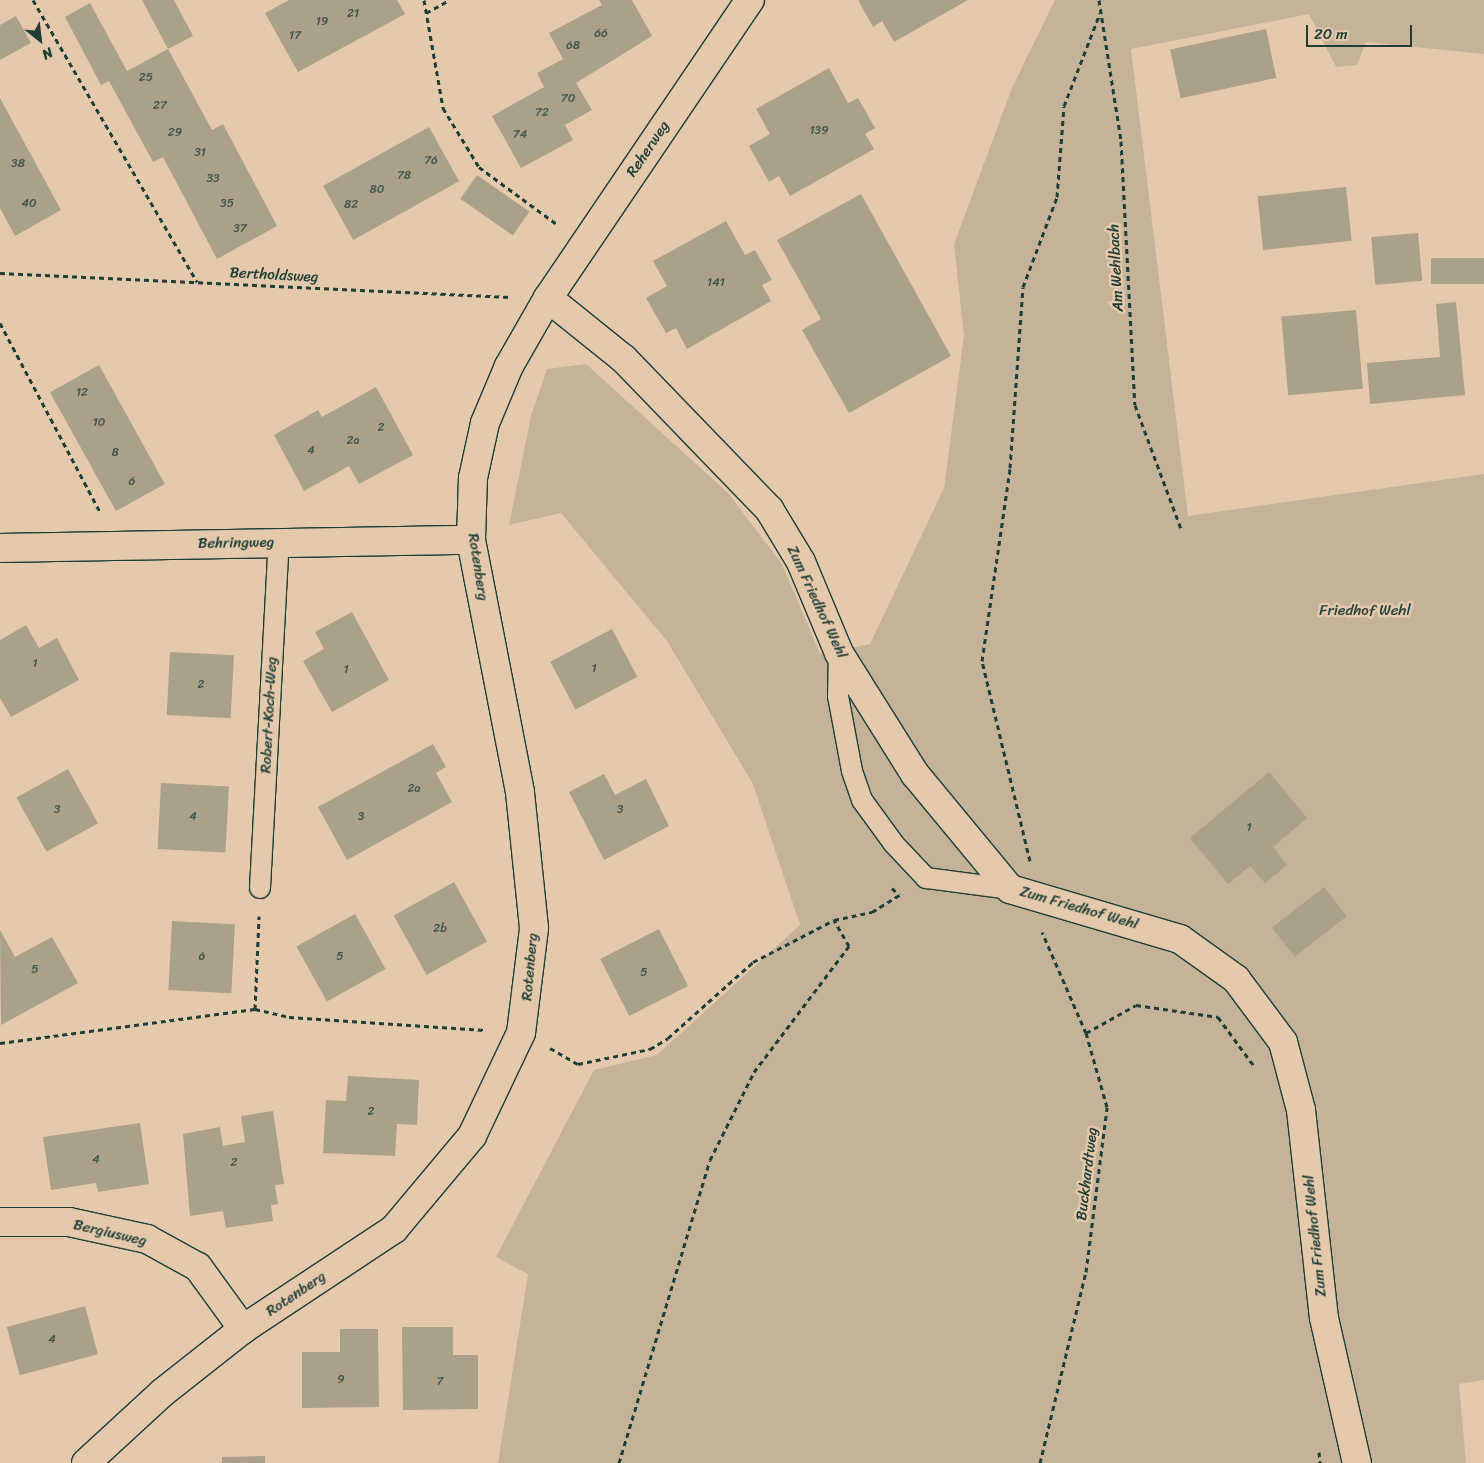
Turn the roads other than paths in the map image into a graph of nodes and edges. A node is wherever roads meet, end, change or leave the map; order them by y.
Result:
1 (750, 0) edge
2 (548, 298) junction
3 (471, 540) junction
4 (279, 542) junction
5 (0, 548) edge
6 (839, 653) junction
7 (260, 888) road end
8 (1010, 888) junction
9 (0, 1222) edge
10 (243, 1329) junction
11 (86, 1463) edge
12 (1357, 1463) edge

1 - 2 street, Reherweg
2 - 3 street, Rotenberg
2 - 6 street, Zum Friedhof Wehl
3 - 4 street, Behringweg
3 - 10 street, Rotenberg
4 - 5 street, Behringweg
4 - 7 lane, Robert-Koch-Weg
6 - 8 street, Zum Friedhof Wehl
6 - 8 lane
8 - 12 street, Zum Friedhof Wehl
9 - 10 street, Bergiusweg
10 - 11 street, Rotenberg

